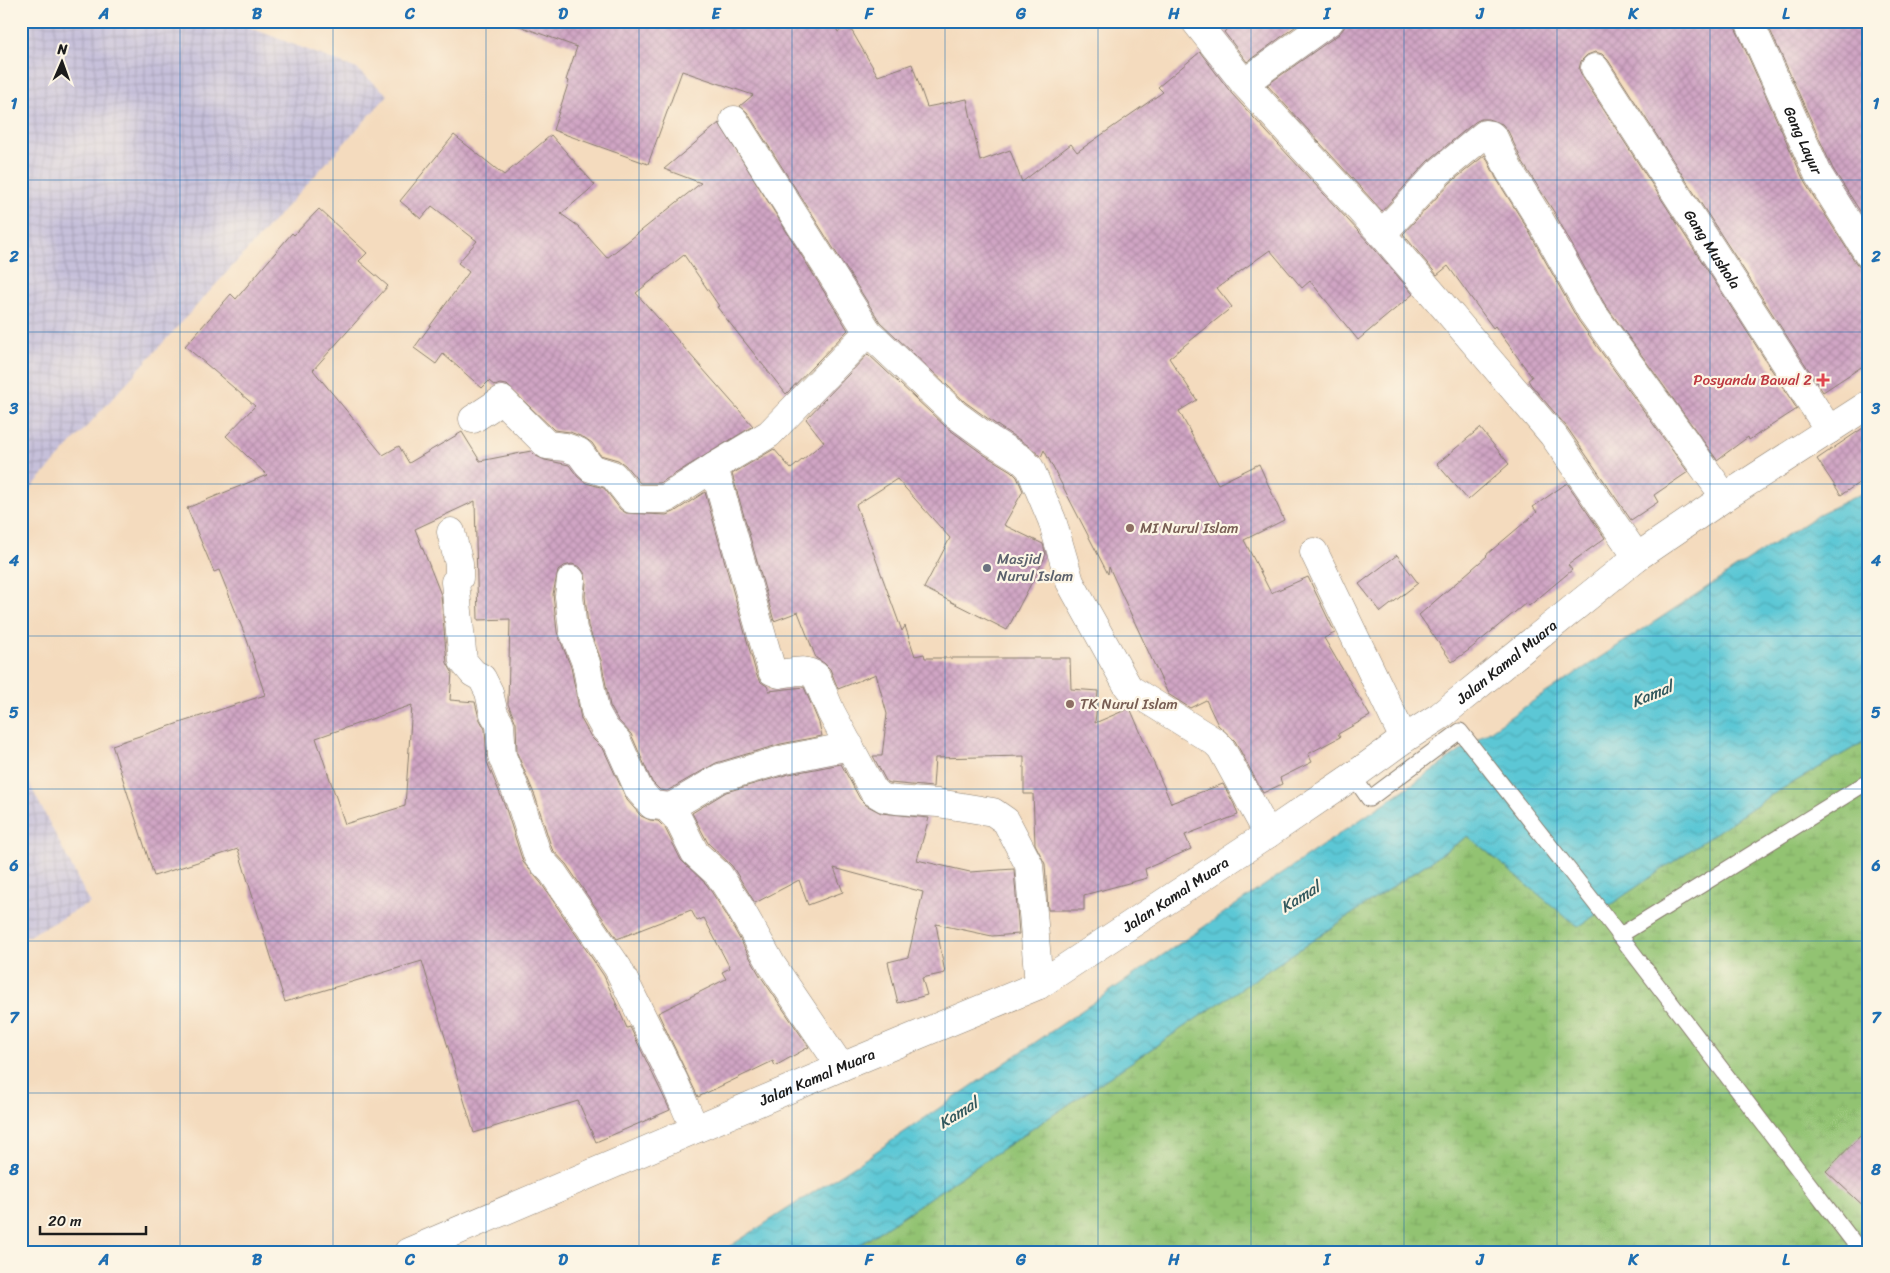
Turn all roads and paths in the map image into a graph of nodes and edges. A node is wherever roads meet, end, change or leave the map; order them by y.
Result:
1 (1195, 21) edge
2 (1330, 21) edge
3 (1749, 21) edge
4 (1596, 68) dead end
5 (1244, 83) junction
6 (734, 120) dead end
7 (1382, 234) junction
8 (1869, 255) edge
9 (868, 332) junction
10 (1869, 404) edge
11 (474, 418) dead end
12 (1829, 430) junction
13 (714, 467) junction
14 (1725, 497) junction
15 (451, 532) dead end
16 (1314, 552) dead end
17 (1637, 557) junction
18 (570, 580) dead end
19 (1404, 739) junction
20 (850, 746) junction
21 (1353, 776) junction
22 (1869, 781) edge
23 (671, 806) junction
24 (1268, 834) junction
25 (1619, 936) junction
26 (1039, 985) junction
27 (841, 1067) junction
28 (694, 1129) junction
29 (408, 1252) edge
30 (1861, 1252) edge

1 - 5 street
2 - 5 street
3 - 8 street, Gang Layur
4 - 12 street, Gang Mushola
5 - 7 street
6 - 9 street
7 - 14 street
7 - 17 street
9 - 13 street
9 - 24 street
10 - 12 street, Jalan Kamal Muara
11 - 13 street
12 - 14 street, Jalan Kamal Muara
13 - 20 street
14 - 17 street, Jalan Kamal Muara
15 - 28 street
16 - 19 street
17 - 19 street, Jalan Kamal Muara
18 - 23 street
19 - 21 street, Jalan Kamal Muara
20 - 23 street
20 - 26 street
21 - 24 street, Jalan Kamal Muara
21 - 25 lane
22 - 25 lane
23 - 27 street
24 - 26 street, Jalan Kamal Muara
25 - 30 lane
26 - 27 street, Jalan Kamal Muara
27 - 28 street, Jalan Kamal Muara
28 - 29 street, Jalan Kamal Muara

